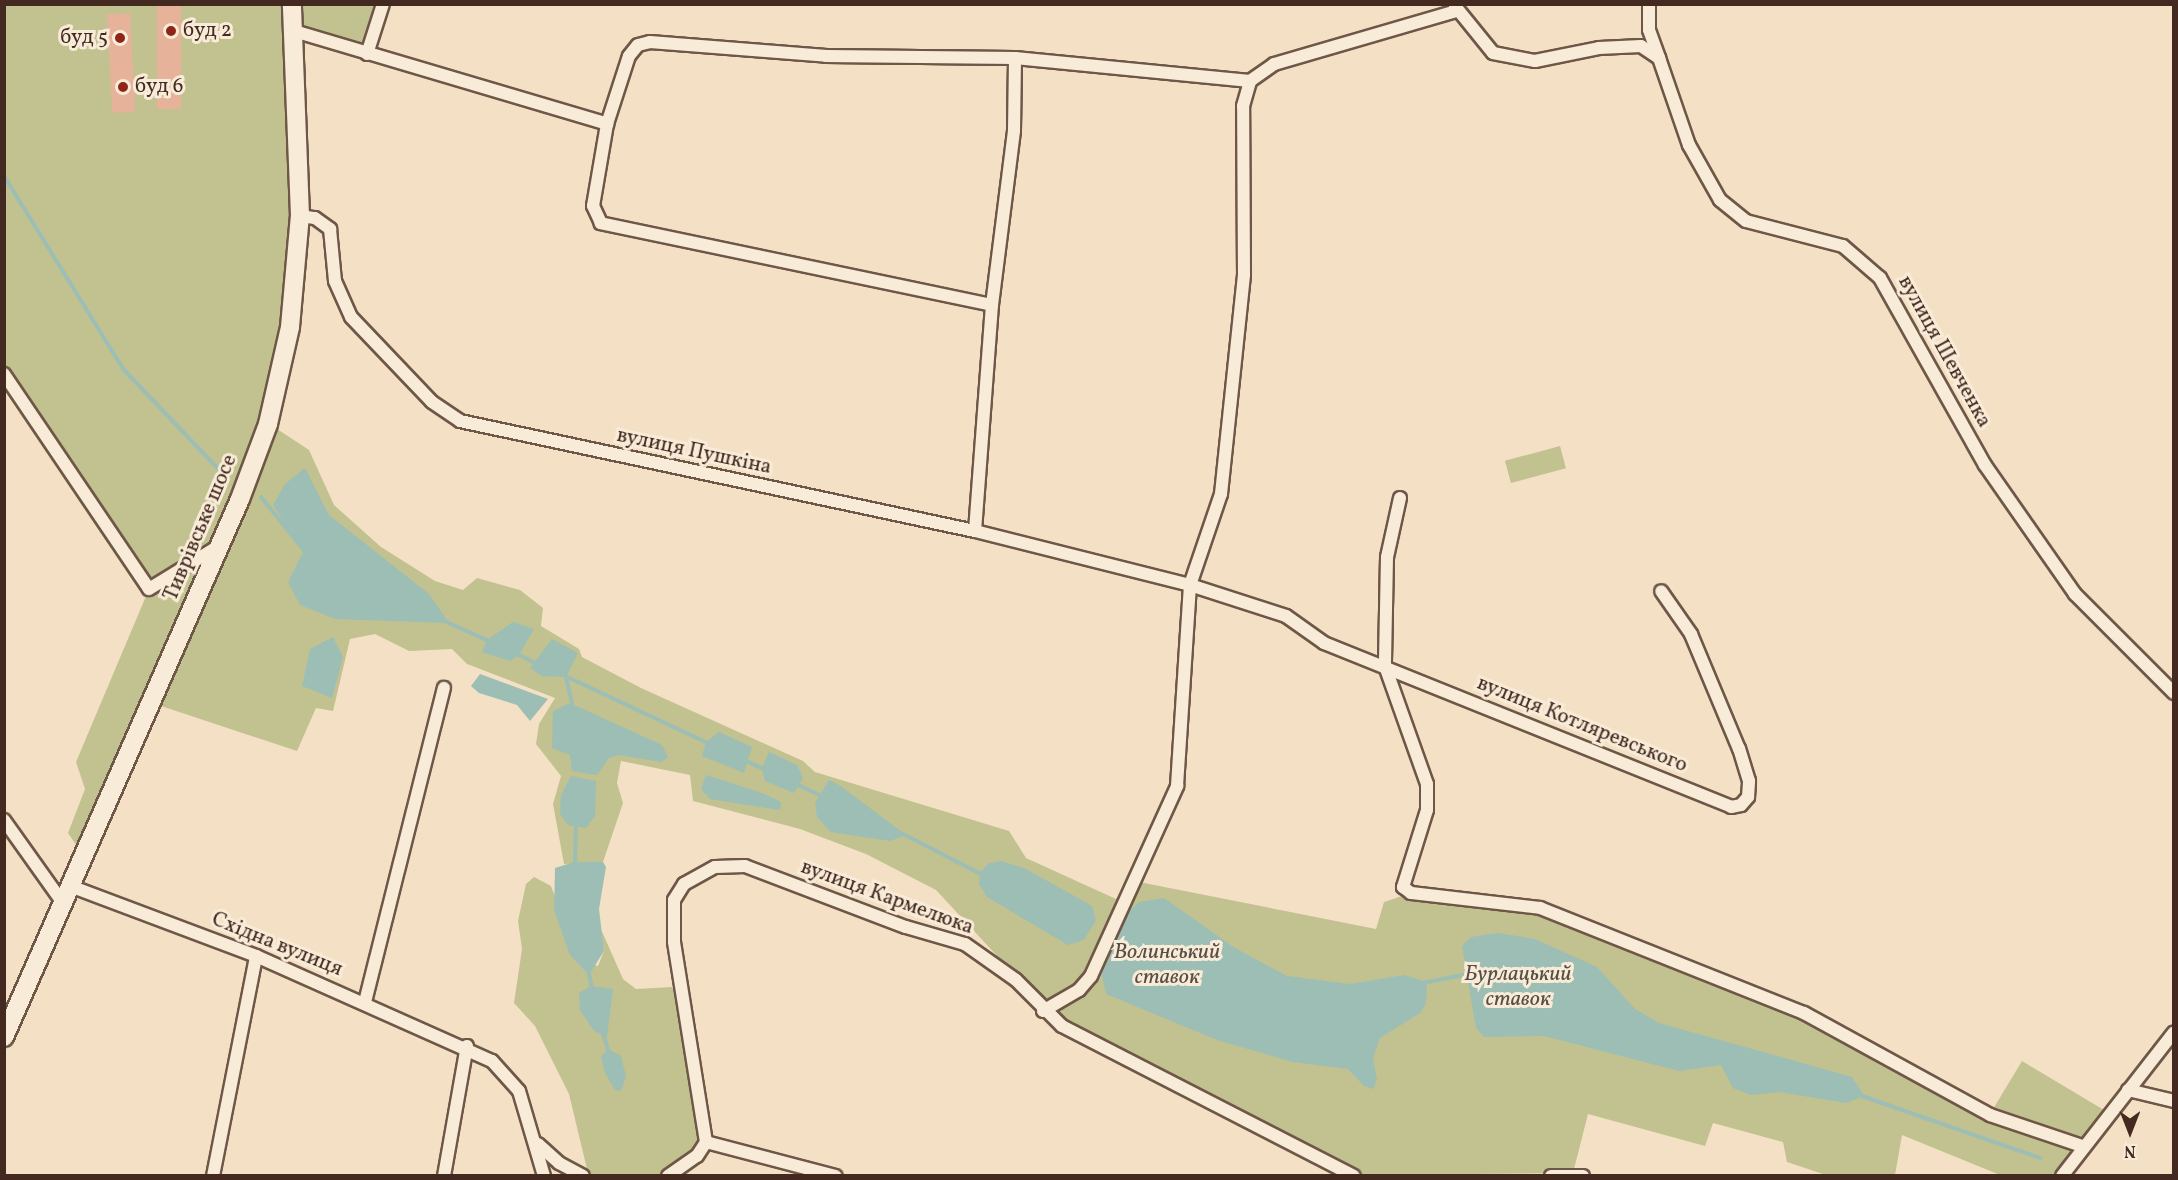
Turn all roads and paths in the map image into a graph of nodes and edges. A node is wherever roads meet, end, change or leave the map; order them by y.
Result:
1 (292, 4) edge
2 (383, 4) edge
3 (1649, 4) edge
4 (1455, 8) edge
5 (294, 31) junction
6 (367, 54) junction
7 (1015, 58) junction
8 (1659, 58) junction
9 (1250, 81) junction
10 (608, 124) junction
11 (300, 216) junction
12 (992, 305) junction
13 (4, 374) edge
14 (1400, 498) dead end
15 (975, 531) junction
16 (220, 546) junction
17 (1190, 585) junction
18 (1661, 591) dead end
19 (1385, 666) junction
20 (444, 688) dead end
21 (2174, 693) edge
22 (4, 820) edge
23 (66, 895) junction
24 (256, 956) junction
25 (365, 1002) junction
26 (1043, 1011) junction
27 (2174, 1032) edge
28 (4, 1037) edge
29 (467, 1046) junction
30 (2128, 1089) junction
31 (2174, 1101) edge
32 (536, 1142) junction
33 (706, 1142) junction
34 (2082, 1146) junction
35 (213, 1176) edge
36 (444, 1176) edge
37 (544, 1176) edge
38 (582, 1176) edge
39 (668, 1176) edge
40 (836, 1176) edge
41 (1354, 1176) edge
42 (1551, 1176) edge
43 (1583, 1176) edge
44 (2062, 1176) edge

1 - 5 main road, Тиврівське шосе
2 - 6 street
3 - 8 street, вулиця Шевченка
4 - 8 street
4 - 9 street
5 - 6 street
5 - 11 main road, Тиврівське шосе
6 - 10 street
7 - 9 street
7 - 10 street
7 - 12 street
8 - 21 street, вулиця Шевченка
9 - 17 street
10 - 12 street
11 - 15 street, вулиця Пушкіна
11 - 16 main road, Тиврівське шосе
12 - 15 street
13 - 16 street
14 - 19 street
15 - 17 street, вулиця Пушкіна
16 - 23 main road, Тиврівське шосе
17 - 19 street, вулиця Котляревського
17 - 26 street
18 - 19 street, вулиця Котляревського
19 - 34 street
20 - 25 street
22 - 23 street
23 - 24 street, Східна вулиця
23 - 28 main road, Тиврівське шосе
24 - 25 street, Східна вулиця
24 - 35 street
25 - 29 street, Східна вулиця
26 - 33 street, вулиця Кармелюка
26 - 41 street, вулиця Кармелюка
27 - 30 street
29 - 32 street, Східна вулиця
29 - 36 street
30 - 31 street
30 - 34 street
32 - 37 street, Східна вулиця
32 - 38 street
33 - 39 street
33 - 40 street
34 - 44 street
42 - 43 street

